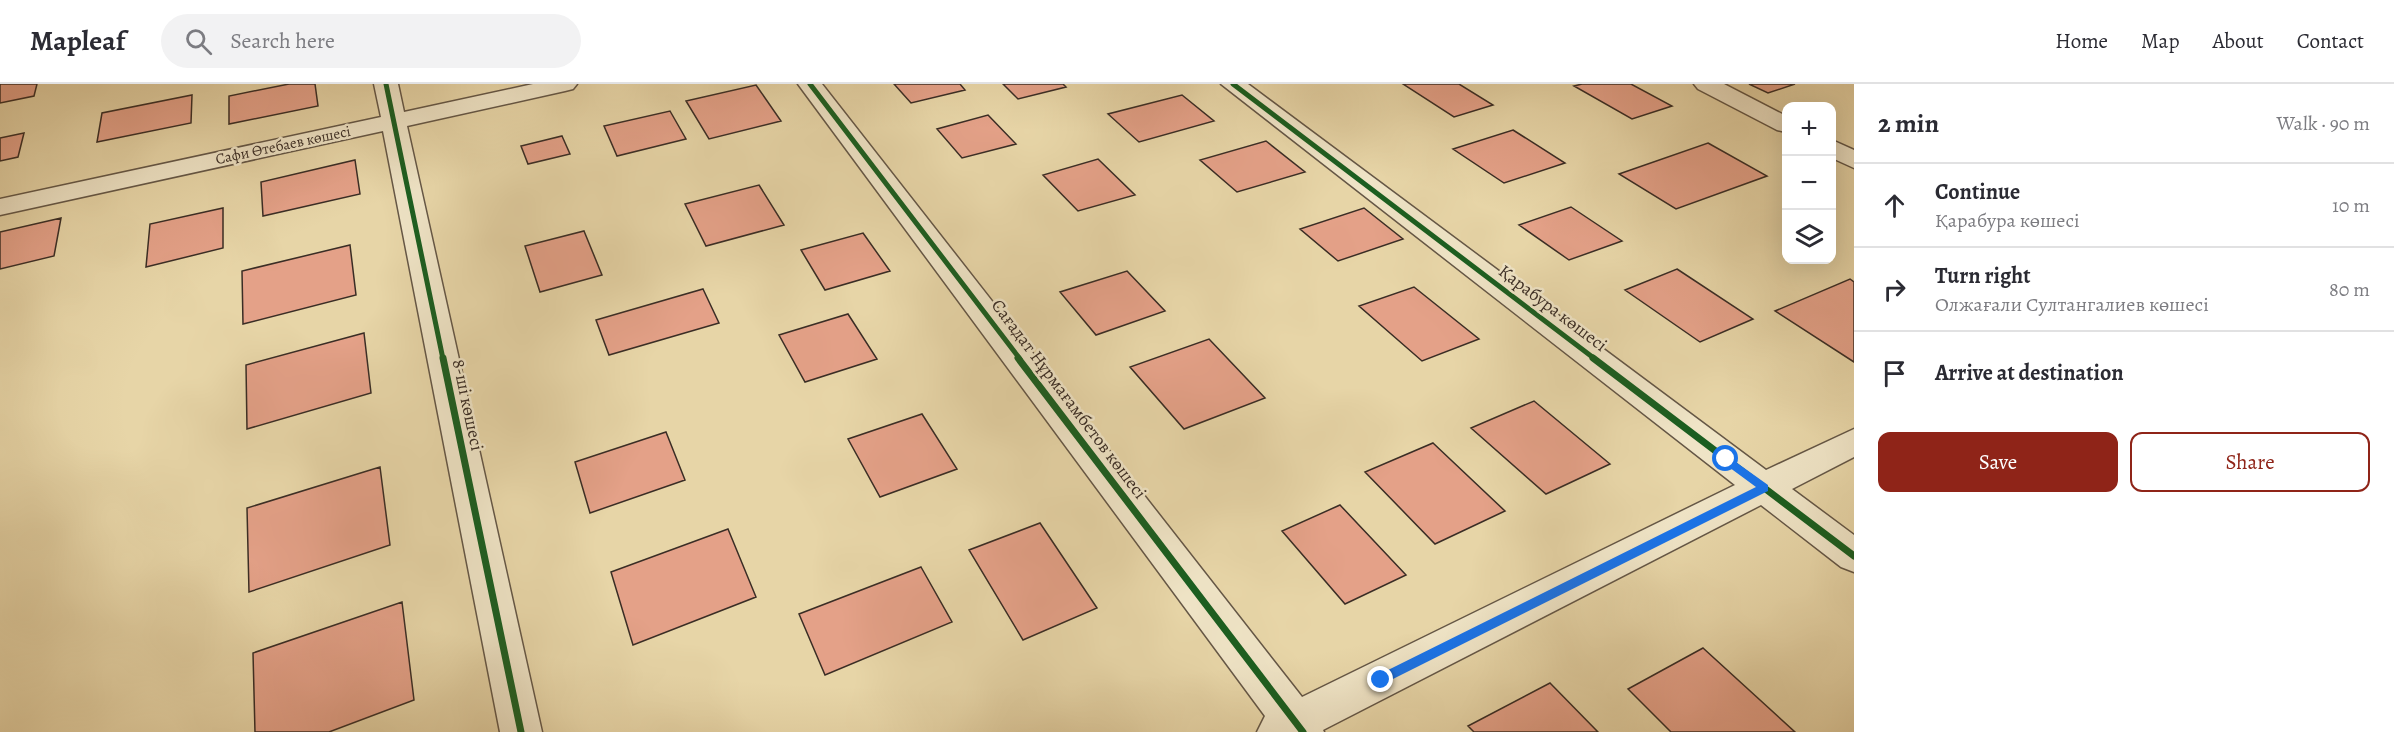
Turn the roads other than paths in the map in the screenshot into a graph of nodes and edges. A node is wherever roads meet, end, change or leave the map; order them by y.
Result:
1 (386, 84) edge
2 (565, 84) edge
3 (810, 84) edge
4 (1233, 84) edge
5 (1706, 84) edge
6 (394, 121) junction
7 (1782, 123) edge
8 (1836, 150) edge
9 (1854, 160) edge
10 (0, 207) edge
11 (1854, 442) edge
12 (1764, 488) junction
13 (1854, 556) edge
14 (1292, 729) edge
15 (521, 732) edge

1 - 6 street, 8-шi көшесi
2 - 6 street, Сафи Өтебаев көшесі
3 - 14 street, Сағадат Нұрмағамбетов көшесі
4 - 12 street, Қарабура көшесі
5 - 7 street
6 - 10 street, Сафи Өтебаев көшесі
6 - 15 street, 8-шi көшесi
8 - 9 street
11 - 12 street
12 - 13 street, Қарабура көшесі
12 - 14 street

